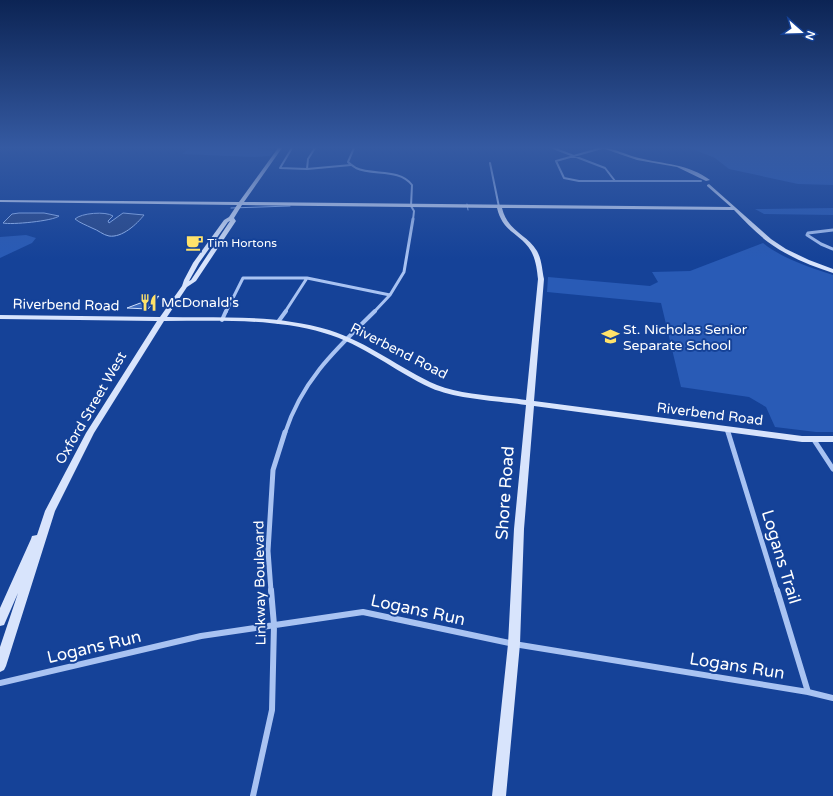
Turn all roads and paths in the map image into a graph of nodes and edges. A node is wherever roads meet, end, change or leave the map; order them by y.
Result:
1 (253, 185) edge
2 (412, 185) edge
3 (495, 185) edge
4 (709, 185) edge
5 (0, 201) edge
6 (9, 201) junction
7 (240, 204) junction
8 (411, 206) junction
9 (499, 207) junction
10 (0, 208) edge
11 (736, 209) junction
12 (833, 230) edge
13 (833, 250) edge
14 (833, 270) edge
15 (307, 278) junction
16 (390, 296) junction
17 (0, 317) edge
18 (162, 319) junction
19 (222, 320) junction
20 (278, 322) junction
21 (349, 339) junction
22 (529, 403) junction
23 (727, 429) junction
24 (833, 439) edge
25 (814, 440) junction
26 (833, 469) edge
27 (50, 511) junction
28 (0, 621) edge
29 (274, 625) junction
30 (514, 644) junction
31 (0, 666) edge
32 (0, 683) edge
33 (808, 692) junction
34 (833, 698) edge
35 (253, 796) edge
36 (499, 796) edge

1 - 7 street, Oxford Street West
2 - 8 street, Linkway Boulevard
3 - 9 street
4 - 11 street
5 - 6 street
6 - 7 street
6 - 10 street
7 - 8 street
7 - 18 street, Oxford Street West
8 - 9 street
8 - 16 street, Linkway Boulevard
9 - 11 street
9 - 22 street, Shore Road
11 - 14 street
12 - 13 street
15 - 16 street
15 - 19 street
15 - 20 street
16 - 21 street, Linkway Boulevard
17 - 18 street, Riverbend Road
18 - 19 street, Riverbend Road
18 - 27 street, Oxford Street West
19 - 20 street, Riverbend Road
20 - 21 street, Riverbend Road
21 - 22 street, Riverbend Road
21 - 29 street, Linkway Boulevard
22 - 23 street, Riverbend Road
22 - 30 street, Shore Road
23 - 25 street, Riverbend Road
23 - 33 street, Logans Trail
24 - 25 street, Riverbend Road
25 - 26 street
27 - 28 street
27 - 31 street, Oxford Street West
29 - 30 street, Logans Run
29 - 32 street, Logans Run
29 - 35 street, Linkway Boulevard
30 - 33 street, Logans Run
30 - 36 street, Shore Road
33 - 34 street, Logans Run

